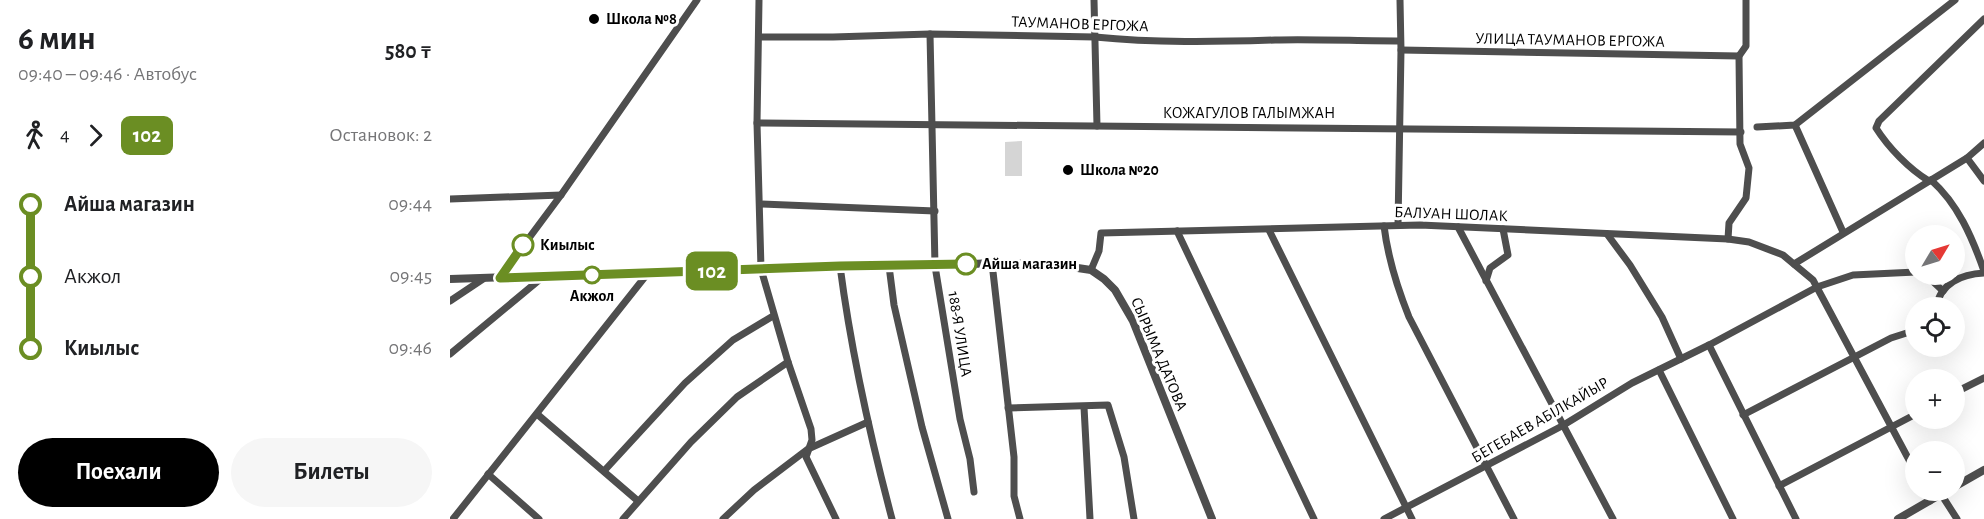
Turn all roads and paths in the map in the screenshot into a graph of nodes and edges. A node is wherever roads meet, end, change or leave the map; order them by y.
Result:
1 (697, 0) edge
2 (759, 0) edge
3 (1094, 0) edge
4 (1400, 0) edge
5 (1746, 0) edge
6 (1955, 0) edge
7 (1984, 19) edge
8 (930, 33) junction
9 (759, 37) junction
10 (1095, 37) junction
11 (1400, 41) junction
12 (1401, 50) junction
13 (1739, 56) junction
14 (758, 123) junction
15 (933, 124) junction
16 (1795, 125) junction
17 (1097, 126) junction
18 (1758, 127) dead end
19 (1399, 128) junction
20 (1741, 132) junction
21 (1984, 143) edge
22 (1967, 158) junction
23 (1930, 180) junction
24 (1984, 182) edge
25 (561, 195) junction
26 (450, 199) edge
27 (760, 204) junction
28 (935, 211) junction
29 (1398, 225) junction
30 (1384, 226) junction
31 (1458, 227) junction
32 (1503, 229) junction
33 (1269, 230) junction
34 (1177, 231) junction
35 (1843, 232) junction
36 (1606, 234) junction
37 (1728, 239) junction
38 (992, 263) junction
39 (1794, 264) junction
40 (840, 266) junction
41 (889, 266) junction
42 (935, 266) junction
43 (761, 270) junction
44 (1091, 270) junction
45 (1984, 272) edge
46 (648, 273) junction
47 (1905, 273) edge
48 (544, 276) junction
49 (500, 278) junction
50 (450, 279) edge
51 (483, 279) junction
52 (1485, 281) junction
53 (1937, 285) edge
54 (1817, 287) junction
55 (1943, 291) junction
56 (1941, 297) edge
57 (450, 301) edge
58 (773, 316) junction
59 (1905, 334) edge
60 (1709, 345) junction
61 (450, 354) edge
62 (1854, 358) junction
63 (1681, 359) junction
64 (788, 362) junction
65 (1659, 370) junction
66 (1984, 378) edge
67 (1965, 388) edge
68 (1084, 407) junction
69 (1008, 408) junction
70 (537, 414) junction
71 (1743, 415) junction
72 (1905, 420) edge
73 (868, 422) junction
74 (1562, 426) junction
75 (1891, 427) junction
76 (808, 449) junction
77 (1905, 453) edge
78 (1487, 467) junction
79 (1984, 470) edge
80 (604, 471) junction
81 (488, 474) junction
82 (1965, 481) edge
83 (1779, 486) junction
84 (974, 492) dead end
85 (638, 501) junction
86 (1930, 501) edge
87 (1949, 501) edge
88 (1406, 507) junction
89 (726, 518) edge
90 (453, 519) edge
91 (539, 519) edge
92 (623, 519) edge
93 (836, 519) edge
94 (892, 519) edge
95 (948, 519) edge
96 (1020, 519) edge
97 (1090, 519) edge
98 (1134, 519) edge
99 (1212, 519) edge
100 (1314, 519) edge
101 (1384, 519) edge
102 (1412, 519) edge
103 (1514, 519) edge
104 (1613, 519) edge
105 (1733, 519) edge
106 (1796, 519) edge
107 (1898, 519) edge
108 (1957, 519) edge

1 - 25 street
2 - 9 street
3 - 10 street
4 - 11 street
5 - 13 street
6 - 16 street
7 - 23 street
8 - 9 street, ТАУМАНОВ ЕРГОЖА
8 - 10 street, ТАУМАНОВ ЕРГОЖА
8 - 15 street, 188-Я УЛИЦА
9 - 14 street
10 - 11 street, ТАУМАНОВ ЕРГОЖА
10 - 17 street
11 - 12 street
12 - 13 street, УЛИЦА ТАУМАНОВ ЕРГОЖА
12 - 19 street
13 - 20 street
14 - 15 street, КОЖАГУЛОВ ГАЛЫМЖАН
14 - 27 street
15 - 17 street, КОЖАГУЛОВ ГАЛЫМЖАН
15 - 28 street, 188-Я УЛИЦА
16 - 18 street
16 - 35 street
17 - 19 street, КОЖАГУЛОВ ГАЛЫМЖАН
19 - 20 street, КОЖАГУЛОВ ГАЛЫМЖАН
19 - 29 street
20 - 37 street
21 - 22 street
22 - 23 street
22 - 24 street
23 - 35 street
23 - 45 street
25 - 26 street
25 - 49 street
27 - 28 street
27 - 43 street
28 - 42 street, 188-Я УЛИЦА
29 - 30 street, БАЛУАН ШОЛАК
29 - 31 street, БАЛУАН ШОЛАК
30 - 33 street, БАЛУАН ШОЛАК
30 - 78 street
31 - 32 street, БАЛУАН ШОЛАК
31 - 52 street
32 - 36 street, БАЛУАН ШОЛАК
32 - 52 street
33 - 34 street, БАЛУАН ШОЛАК
33 - 88 street
34 - 44 street, БАЛУАН ШОЛАК
34 - 100 street
35 - 39 street
36 - 37 street, БАЛУАН ШОЛАК
36 - 63 street
37 - 39 street, БАЛУАН ШОЛАК
38 - 42 street
38 - 44 street
38 - 69 street
39 - 54 street, БАЛУАН ШОЛАК
40 - 41 street
40 - 43 street
40 - 73 street
41 - 42 street
41 - 95 street
42 - 84 street, 188-Я УЛИЦА
43 - 46 street
43 - 58 street
44 - 99 street, СЫРЫМА ДАТОВА
45 - 55 street
46 - 48 street
46 - 70 street
47 - 54 street, БЕГЕБАЕВ АБІЛКАЙЫР
48 - 49 street
48 - 61 street
49 - 51 street
50 - 51 street
51 - 57 street
52 - 74 street
53 - 55 street
54 - 60 street, БЕГЕБАЕВ АБІЛКАЙЫР
54 - 62 street, БАЛУАН ШОЛАК
55 - 56 street
58 - 64 street
58 - 80 street
59 - 62 street
60 - 63 street, БЕГЕБАЕВ АБІЛКАЙЫР
60 - 71 street
62 - 71 street
62 - 75 street, БАЛУАН ШОЛАК
63 - 65 street, БЕГЕБАЕВ АБІЛКАЙЫР
64 - 76 street
64 - 85 street
65 - 74 street, БЕГЕБАЕВ АБІЛКАЙЫР
65 - 105 street
66 - 67 street
68 - 69 street
68 - 97 street
68 - 98 street
69 - 96 street
70 - 80 street
70 - 81 street
71 - 83 street
72 - 75 street
73 - 76 street
73 - 94 street
74 - 78 street, БЕГЕБАЕВ АБІЛКАЙЫР
74 - 104 street
75 - 77 street, БАЛУАН ШОЛАК
75 - 83 street
76 - 89 street
76 - 93 street
78 - 88 street, БЕГЕБАЕВ АБІЛКАЙЫР
78 - 103 street
79 - 82 street
80 - 85 street
81 - 90 street
81 - 91 street
83 - 106 street
85 - 92 street
86 - 107 street
87 - 108 street
88 - 101 street, БЕГЕБАЕВ АБІЛКАЙЫР
88 - 102 street

